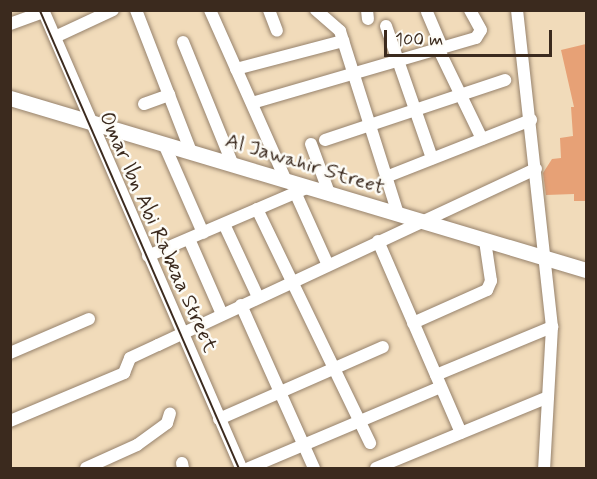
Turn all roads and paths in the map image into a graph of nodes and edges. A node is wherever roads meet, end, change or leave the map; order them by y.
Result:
1 (113, 10) edge
2 (136, 10) edge
3 (210, 10) edge
4 (269, 10) edge
5 (316, 10) edge
6 (470, 10) edge
7 (517, 10) edge
8 (43, 11) edge
9 (427, 12) edge
10 (10, 24) edge
11 (386, 26) dead end
12 (277, 31) dead end
13 (55, 37) junction
14 (343, 41) junction
15 (183, 42) dead end
16 (440, 48) junction
17 (397, 59) junction
18 (236, 69) junction
19 (353, 71) junction
20 (505, 80) dead end
21 (169, 94) junction
22 (460, 95) junction
23 (10, 99) edge
24 (252, 103) junction
25 (144, 104) dead end
26 (415, 110) junction
27 (531, 120) junction
28 (88, 121) junction
29 (370, 125) junction
30 (482, 139) junction
31 (325, 140) dead end
32 (164, 144) junction
33 (311, 144) dead end
34 (191, 152) junction
35 (432, 159) junction
36 (234, 165) junction
37 (536, 169) junction
38 (386, 177) junction
39 (297, 187) junction
40 (329, 193) junction
41 (257, 209) junction
42 (398, 214) junction
43 (424, 222) junction
44 (224, 224) junction
45 (202, 233) junction
46 (189, 239) junction
47 (485, 240) junction
48 (378, 241) junction
49 (148, 256) junction
50 (545, 259) junction
51 (328, 265) junction
52 (586, 270) edge
53 (292, 281) junction
54 (258, 297) junction
55 (241, 305) junction
56 (222, 314) junction
57 (89, 319) dead end
58 (413, 323) junction
59 (552, 327) junction
60 (179, 335) junction
61 (383, 347) dead end
62 (10, 353) edge
63 (334, 368) junction
64 (438, 381) junction
65 (280, 392) junction
66 (548, 397) junction
67 (170, 413) dead end
68 (219, 419) junction
69 (10, 421) edge
70 (359, 422) junction
71 (461, 433) junction
72 (370, 443) dead end
73 (304, 445) junction
74 (544, 466) edge
75 (86, 468) edge
76 (241, 468) edge
77 (249, 468) edge
78 (315, 468) edge
79 (376, 468) edge
80 (531, 468) edge

1 - 13 street
2 - 21 street
3 - 18 street
4 - 12 street
5 - 14 street
6 - 16 street
7 - 27 street
8 - 10 street
8 - 13 street, Omar Ibn Abi Rabeaa Street
9 - 16 street
11 - 17 street
13 - 28 street, Omar Ibn Abi Rabeaa Street
14 - 18 street
14 - 19 street
15 - 36 street
16 - 17 street
16 - 22 street
17 - 19 street
17 - 26 street
18 - 24 street
19 - 24 street
19 - 29 street
20 - 22 street
21 - 25 street
21 - 34 street
22 - 26 street
22 - 30 street
23 - 28 main road, Al Jawahir Street
24 - 39 street
26 - 29 street
26 - 35 street
27 - 30 street
27 - 37 street
28 - 32 main road, Al Jawahir Street
28 - 49 street, Omar Ibn Abi Rabeaa Street
29 - 31 street
29 - 38 street
30 - 35 street
32 - 34 main road, Al Jawahir Street
32 - 45 street
33 - 40 street
34 - 36 main road, Al Jawahir Street
35 - 38 street
36 - 39 main road, Al Jawahir Street
37 - 43 street
37 - 50 street
38 - 42 street
39 - 40 main road, Al Jawahir Street
39 - 41 street
39 - 51 street
40 - 42 main road, Al Jawahir Street
41 - 44 street
41 - 53 street
42 - 43 main road, Al Jawahir Street
43 - 47 main road, Al Jawahir Street
43 - 48 street
44 - 45 street
44 - 54 street
45 - 46 street
46 - 49 street
46 - 56 street
47 - 50 main road, Al Jawahir Street
47 - 58 street
48 - 51 street
48 - 58 street
49 - 60 street, Omar Ibn Abi Rabeaa Street
50 - 52 main road, Al Jawahir Street
50 - 59 street
51 - 53 street
53 - 54 street
53 - 63 street
54 - 55 street
55 - 56 street
55 - 65 street
56 - 60 street
57 - 62 street
58 - 64 street
59 - 64 street
59 - 66 street
60 - 68 street, Omar Ibn Abi Rabeaa Street
60 - 69 street
61 - 63 street
63 - 65 street
63 - 70 street
64 - 70 street
64 - 71 street
65 - 68 street
65 - 73 street
66 - 71 street
66 - 74 street
67 - 75 street
68 - 76 street, Omar Ibn Abi Rabeaa Street
70 - 72 street
70 - 73 street
71 - 79 street
73 - 77 street
73 - 78 street
74 - 80 street

